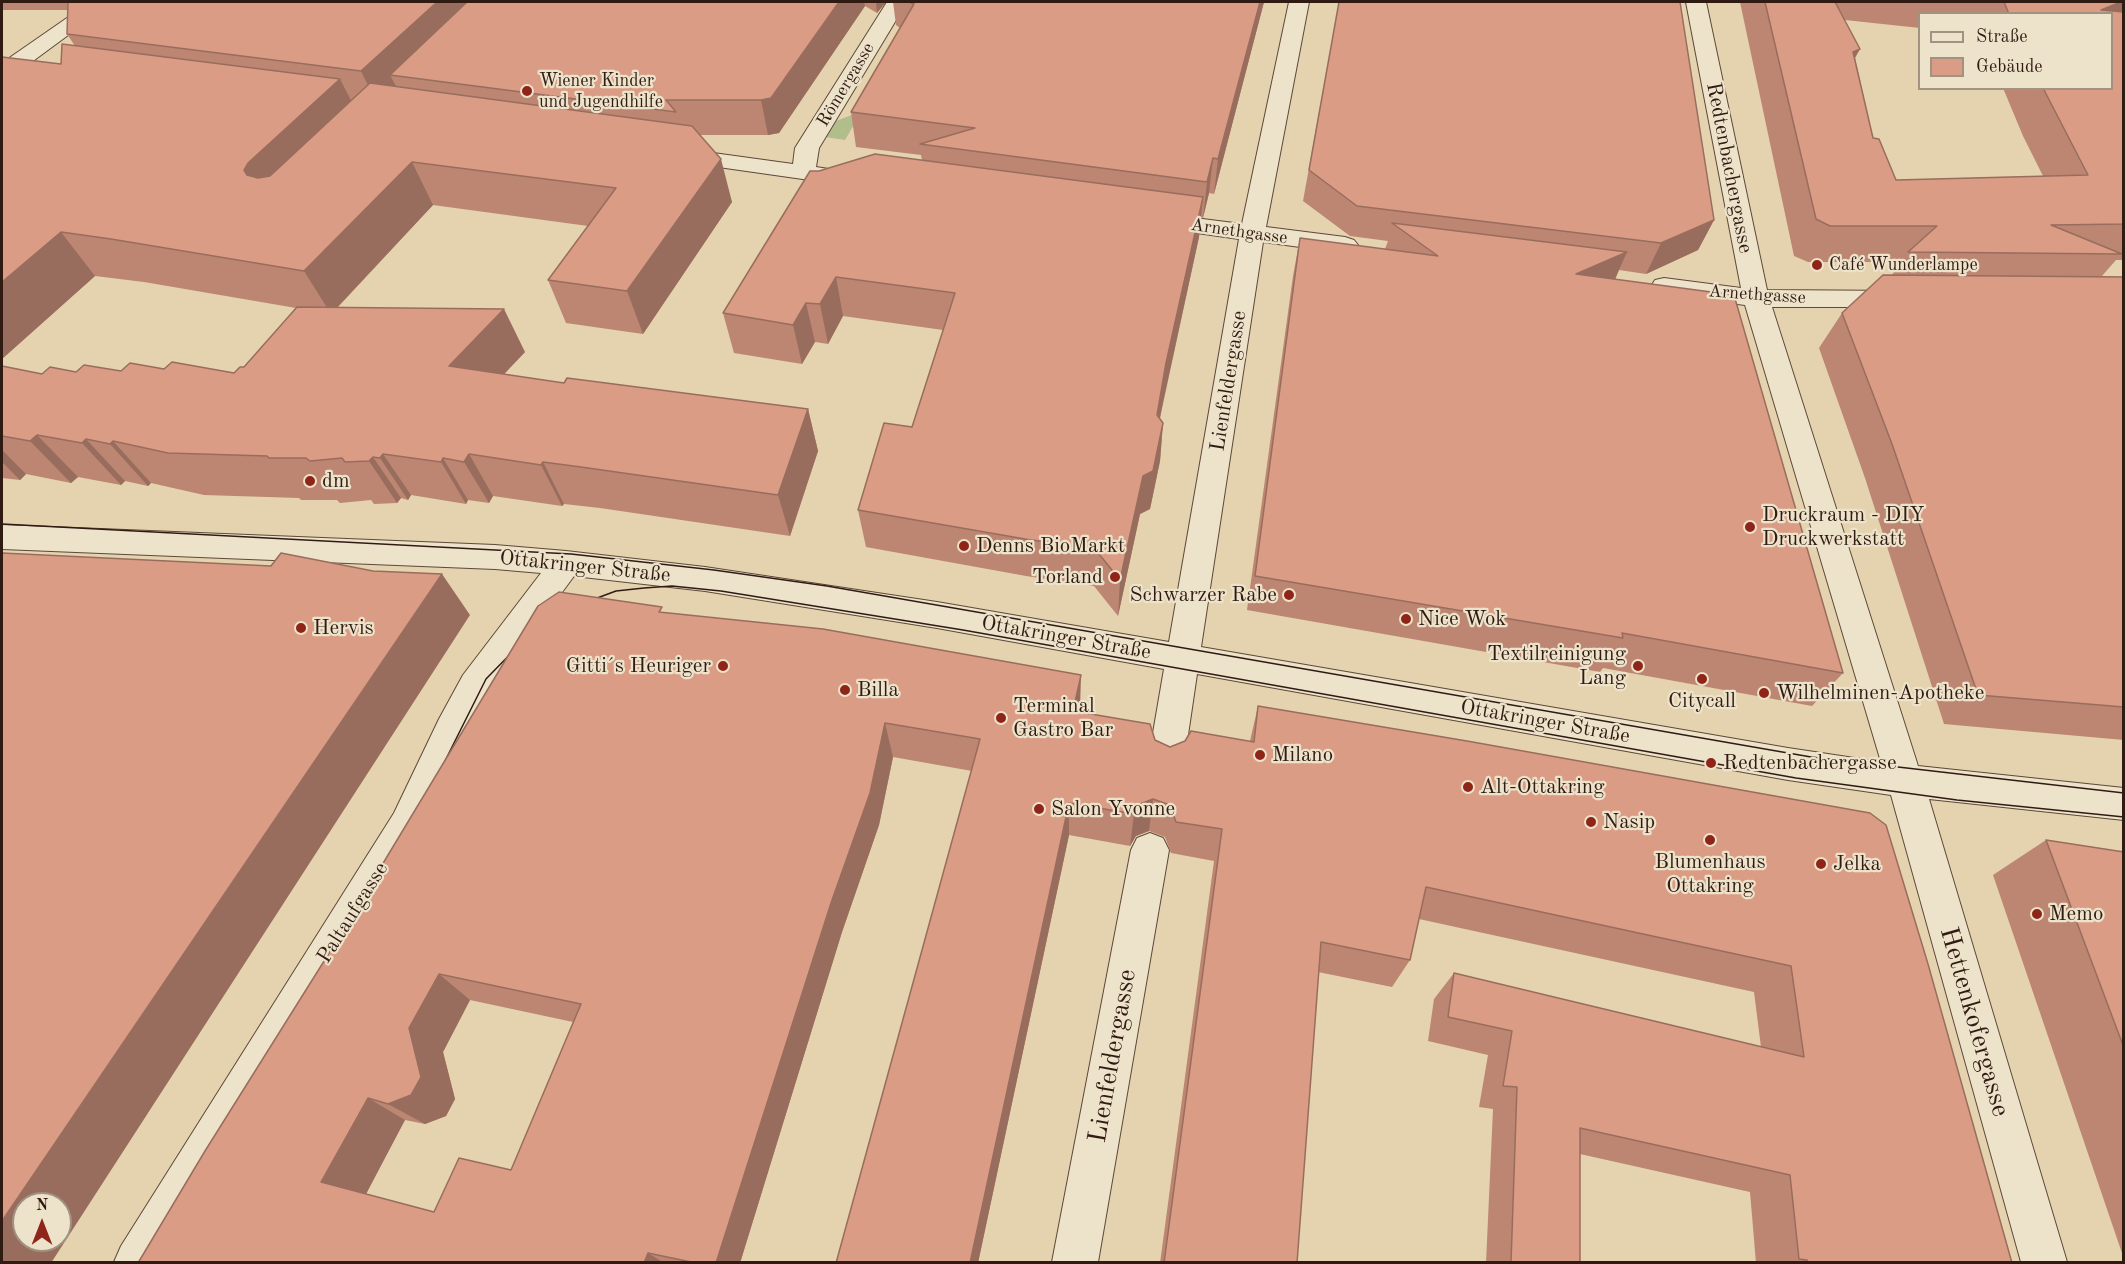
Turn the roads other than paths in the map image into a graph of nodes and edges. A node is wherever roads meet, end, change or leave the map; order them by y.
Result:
1 (103, 2) edge
2 (897, 2) edge
3 (1299, 2) edge
4 (1696, 2) edge
5 (4, 68) edge
6 (44, 71) edge
7 (651, 151) edge
8 (803, 172) junction
9 (874, 182) edge
10 (1134, 217) edge
11 (1252, 234) junction
12 (1370, 249) edge
13 (1639, 283) edge
14 (1756, 298) junction
15 (1922, 299) edge
16 (2, 537) edge
17 (566, 563) junction
18 (1184, 660) junction
19 (1166, 762) edge
20 (1905, 780) junction
21 (2124, 804) edge
22 (1150, 850) edge
23 (137, 1263) edge
24 (1075, 1263) edge
25 (2044, 1263) edge

1 - 5 street
2 - 8 street, Römergasse
3 - 11 street, Lienfeldergasse
4 - 14 street, Redtenbachergasse
5 - 6 street
7 - 8 street
8 - 9 street
10 - 11 street, Arnethgasse
11 - 12 street, Arnethgasse
11 - 18 street, Lienfeldergasse
13 - 14 street, Arnethgasse
14 - 15 street, Arnethgasse
14 - 20 street, Redtenbachergasse
16 - 17 street, Ottakringer Straße
17 - 18 street, Ottakringer Straße
17 - 23 street, Paltaufgasse
18 - 19 street, Lienfeldergasse
18 - 20 street, Ottakringer Straße
20 - 21 street, Ottakringer Straße
20 - 25 street, Hettenkofergasse
22 - 24 street, Lienfeldergasse

